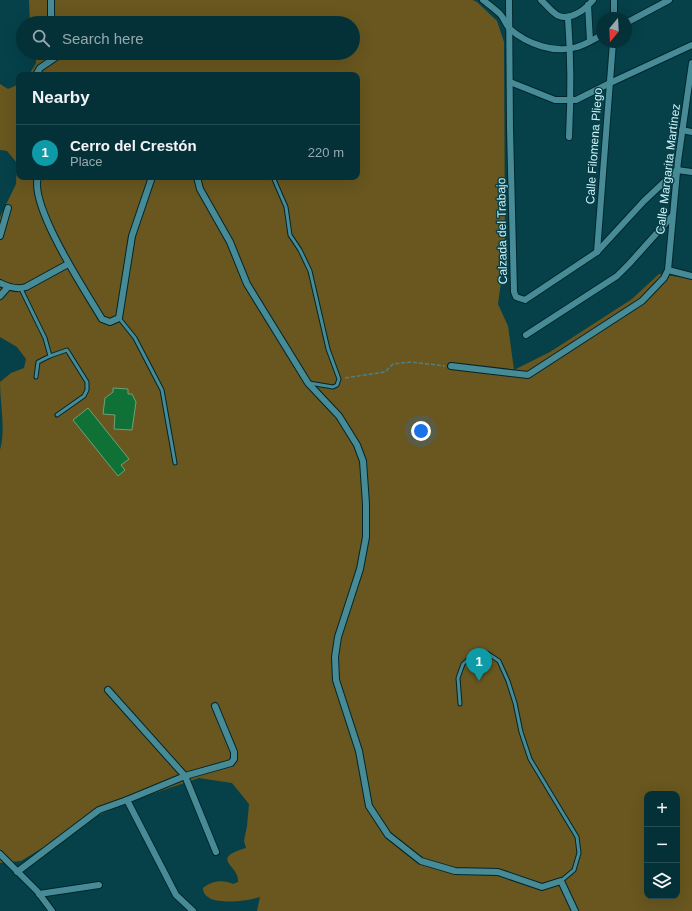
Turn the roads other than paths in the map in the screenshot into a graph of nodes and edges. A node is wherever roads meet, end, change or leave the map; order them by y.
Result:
1 (52, 0) edge
2 (483, 0) edge
3 (509, 0) edge
4 (541, 0) edge
5 (588, 0) edge
6 (593, 0) edge
7 (614, 0) edge
8 (669, 0) edge
9 (587, 7) junction
10 (614, 12) edge
11 (51, 16) edge
12 (568, 18) junction
13 (632, 20) edge
14 (510, 29) junction
15 (596, 38) edge
16 (590, 41) junction
17 (692, 45) edge
18 (613, 48) edge
19 (570, 49) junction
20 (52, 60) edge
21 (692, 63) edge
22 (38, 72) edge
23 (510, 82) junction
24 (610, 83) junction
25 (571, 101) junction
26 (682, 130) junction
27 (692, 132) edge
28 (569, 138) dead end
29 (677, 170) junction
30 (692, 172) edge
31 (38, 180) edge
32 (151, 180) edge
33 (198, 180) edge
34 (274, 180) edge
35 (8, 208) dead end
36 (673, 216) junction
37 (0, 236) edge
38 (597, 252) junction
39 (68, 264) junction
40 (668, 270) junction
41 (692, 276) edge
42 (0, 283) edge
43 (8, 287) junction
44 (21, 288) junction
45 (0, 296) edge
46 (119, 318) junction
47 (526, 335) dead end
48 (50, 356) junction
49 (451, 366) road end
50 (36, 377) dead end
51 (308, 383) junction
52 (57, 415) dead end
53 (175, 463) dead end
54 (108, 690) dead end
55 (460, 704) dead end
56 (215, 706) dead end
57 (186, 776) junction
58 (128, 800) junction
59 (216, 852) dead end
60 (0, 854) edge
61 (17, 872) junction
62 (561, 881) junction
63 (99, 885) dead end
64 (39, 894) junction
65 (52, 911) edge
66 (193, 911) edge
67 (575, 911) edge

1 - 11 street
2 - 14 street
3 - 14 street, Calzada del Trabajo
4 - 12 street
5 - 9 street
6 - 9 street
7 - 10 street
8 - 13 street
9 - 12 street
9 - 16 street
12 - 19 street
14 - 19 street
14 - 23 street, Calzada del Trabajo
15 - 16 street
16 - 19 street
17 - 24 street
18 - 24 street, Calle Filomena Pliego
19 - 25 street
20 - 22 street
21 - 26 street, Calle Margarita Martínez
23 - 25 street
23 - 38 street, Calzada del Trabajo
24 - 25 street
24 - 38 street, Calle Filomena Pliego
25 - 28 street
26 - 27 street
26 - 29 street, Calle Margarita Martínez
29 - 30 street
29 - 36 street, Calle Margarita Martínez
29 - 38 street, Calzada del Trabajo
31 - 39 street
32 - 46 street
33 - 51 street
34 - 51 lane
35 - 37 street
36 - 40 street, Calle Margarita Martínez
36 - 47 street
39 - 44 street
39 - 46 street
40 - 41 street
40 - 49 street, Calle Margarita Martínez
42 - 43 street
43 - 44 street
43 - 45 street
44 - 48 lane
46 - 53 lane
48 - 50 lane
48 - 52 lane
51 - 62 street
54 - 57 street
55 - 62 lane
56 - 57 street
57 - 58 street
57 - 59 street
58 - 61 street
58 - 66 street
60 - 61 street
61 - 64 street
62 - 67 street
63 - 64 street
64 - 65 street

